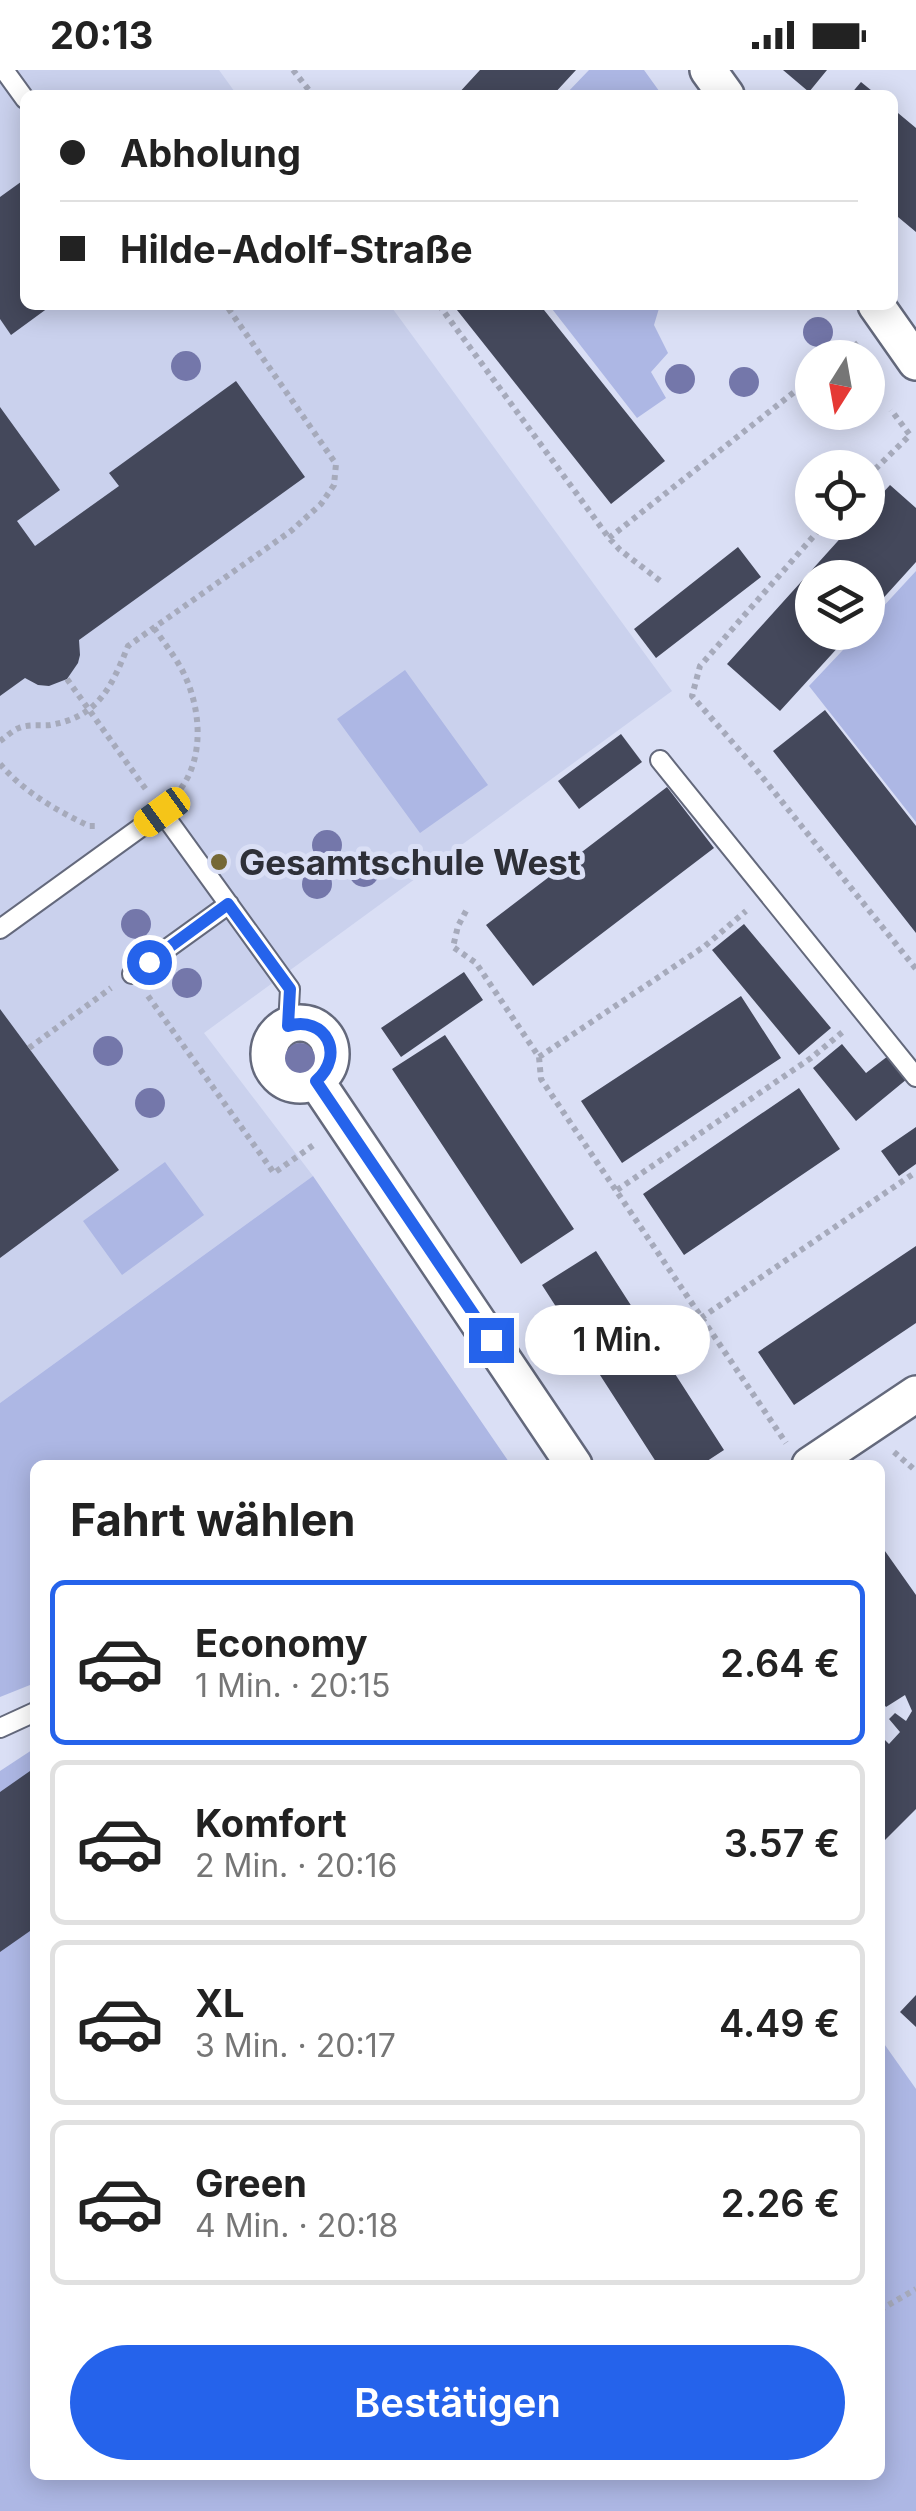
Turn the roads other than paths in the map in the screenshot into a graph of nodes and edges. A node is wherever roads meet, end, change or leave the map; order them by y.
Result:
1 (4, 70) edge
2 (20, 92) edge
3 (880, 310) edge
4 (916, 362) edge
5 (660, 760) dead end
6 (228, 904) junction
7 (0, 929) edge
8 (132, 974) road end
9 (288, 1026) joint
10 (916, 1078) edge
11 (916, 1394) edge
12 (800, 1457) edge
13 (571, 1460) edge
14 (30, 1714) edge
15 (0, 1728) edge

1 - 2 lane
3 - 4 street
5 - 10 lane
6 - 7 lane
6 - 8 lane
6 - 9 lane
9 - 13 street
11 - 12 street
14 - 15 lane

